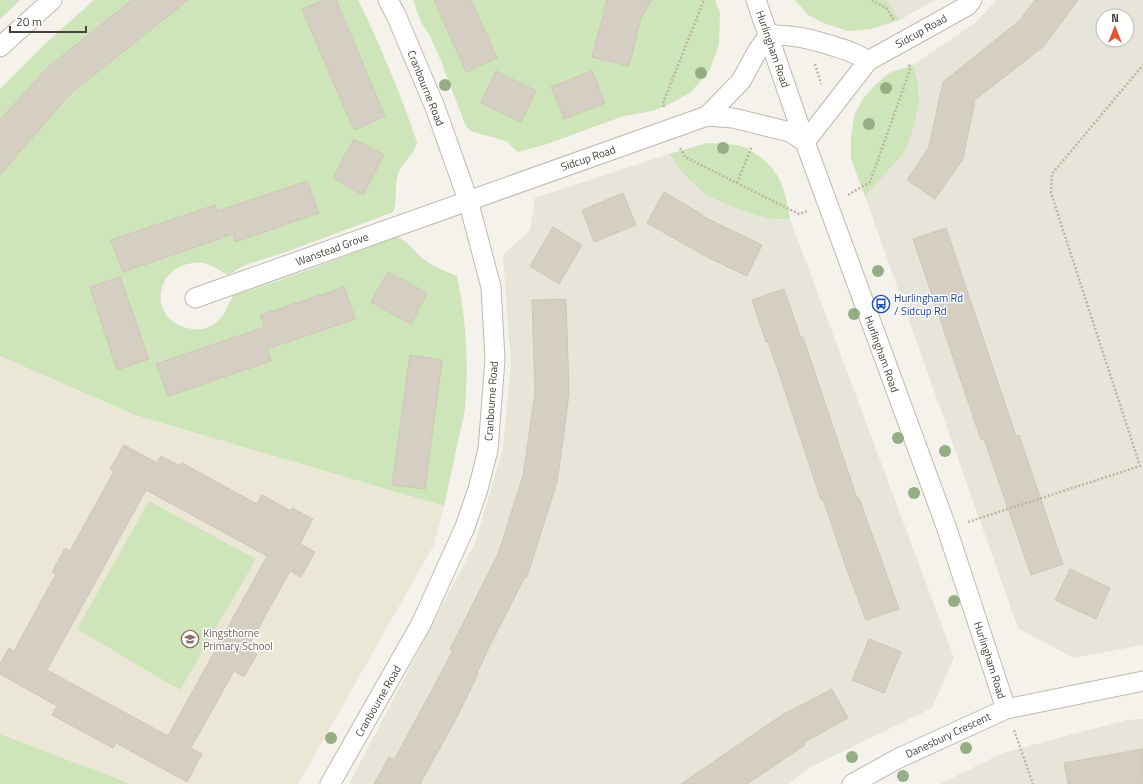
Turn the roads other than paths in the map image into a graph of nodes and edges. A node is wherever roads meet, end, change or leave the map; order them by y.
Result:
1 (52, 0) edge
2 (388, 0) edge
3 (756, 0) edge
4 (972, 0) edge
5 (769, 35) junction
6 (0, 47) edge
7 (868, 61) junction
8 (707, 116) junction
9 (805, 142) junction
10 (468, 200) junction
11 (195, 298) dead end
12 (1143, 681) edge
13 (1006, 709) junction
14 (330, 784) edge
15 (852, 784) edge

1 - 6 street
2 - 10 street, Cranbourne Road
3 - 5 street, Hurlingham Road
4 - 7 street, Sidcup Road
5 - 7 street
5 - 8 street, Sidcup Road
5 - 9 street, Hurlingham Road
7 - 9 street, Sidcup Road
8 - 9 street, Sidcup Road
8 - 10 street, Sidcup Road
9 - 13 street, Hurlingham Road
10 - 11 street, Wanstead Grove
10 - 14 street, Cranbourne Road
12 - 13 street, Danesbury Crescent
13 - 15 street, Danesbury Crescent

